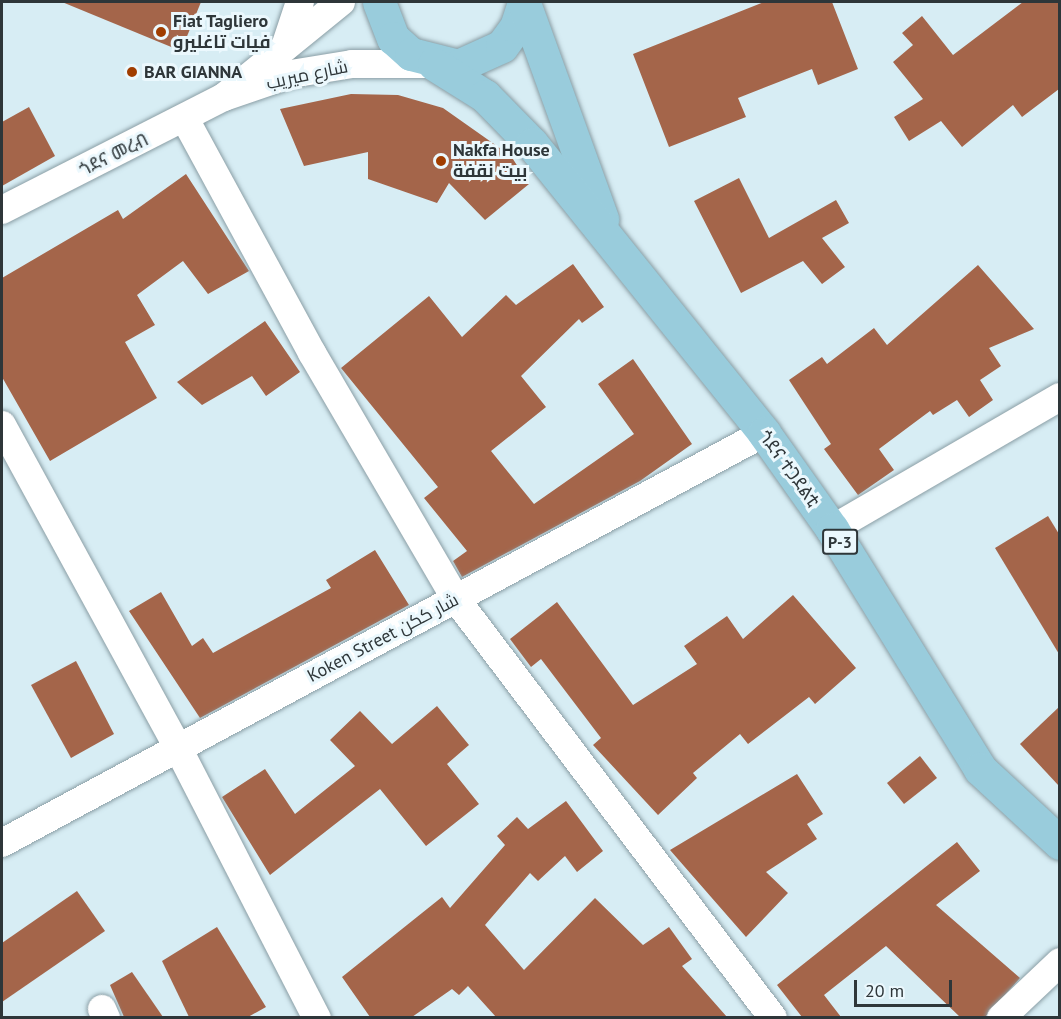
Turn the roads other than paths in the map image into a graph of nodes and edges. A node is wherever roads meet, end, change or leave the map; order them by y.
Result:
1 (300, 2) edge
2 (341, 2) edge
3 (379, 2) edge
4 (524, 2) edge
5 (285, 47) junction
6 (434, 64) junction
7 (225, 97) junction
8 (185, 119) junction
9 (2, 210) edge
10 (611, 246) junction
11 (1059, 397) edge
12 (2, 425) edge
13 (764, 433) junction
14 (832, 529) junction
15 (456, 599) junction
16 (178, 748) junction
17 (2, 843) edge
18 (1059, 843) edge
19 (1059, 962) edge
20 (317, 1017) edge
21 (773, 1017) edge
22 (1002, 1017) edge

1 - 5 street
2 - 5 street, شارع ميريب
3 - 6 main road, ጎደና ተጋደልቲ
4 - 6 main road
4 - 10 main road, ጎደና ተጋደልቲ / P-3
5 - 7 street, شارع ميريب
6 - 7 street, شارع ميريب
6 - 10 main road, ጎደና ተጋደልቲ / P-3
7 - 8 street, ጎደና መረብ
8 - 9 street, ጎደና መረብ
8 - 15 street
10 - 13 main road, ጎደና ተጋደልቲ / P-3
11 - 14 street
12 - 16 street
13 - 14 main road, ጎደና ተጋደልቲ / P-3
13 - 15 street, Koken Street شار ككن
14 - 18 main road, ጎደና ተጋደልቲ / P-3
15 - 16 street, Koken Street شار ككن
15 - 21 street
16 - 17 street, Koken Street شار ككن
16 - 20 street
19 - 22 street

